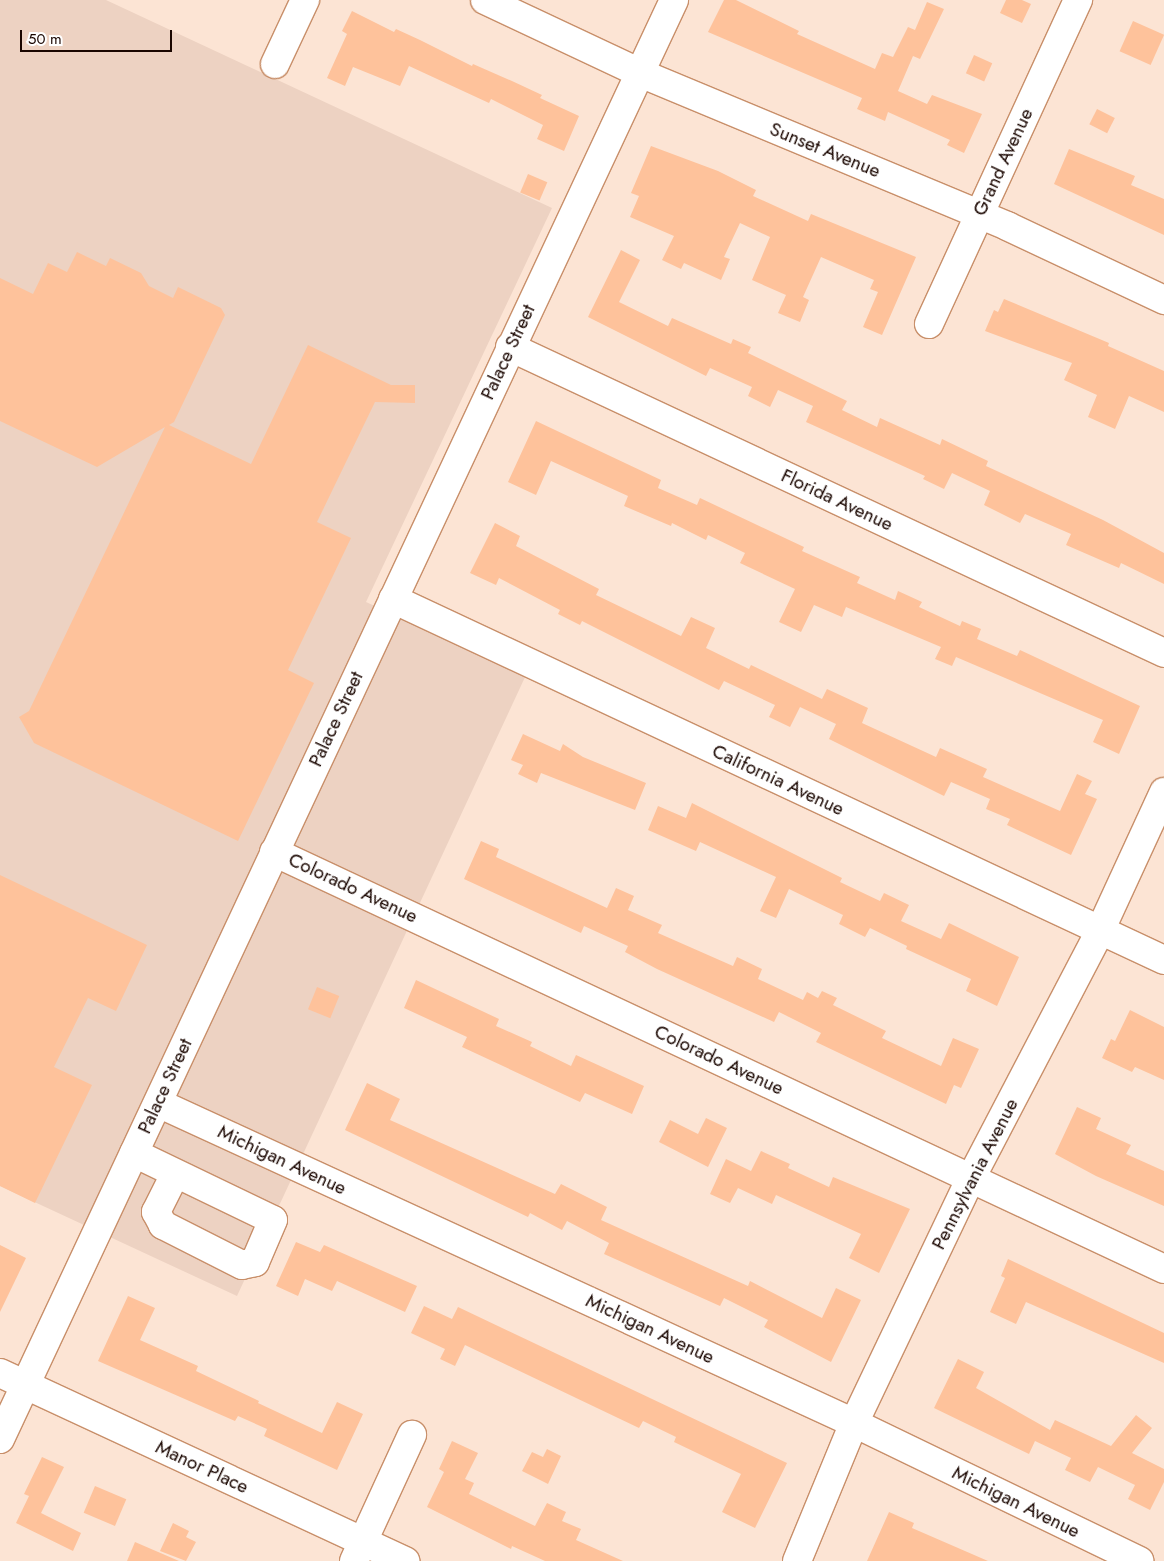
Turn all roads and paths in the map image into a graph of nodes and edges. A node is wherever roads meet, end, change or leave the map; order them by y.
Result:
1 (305, 0) edge
2 (485, 0) edge
3 (674, 0) edge
4 (1078, 0) edge
5 (275, 64) dead end
6 (640, 73) junction
7 (979, 214) junction
8 (1164, 300) edge
9 (929, 324) dead end
10 (510, 347) junction
11 (393, 599) junction
12 (1164, 653) edge
13 (1164, 792) edge
14 (274, 852) junction
15 (1100, 931) junction
16 (1164, 960) edge
17 (158, 1103) junction
18 (134, 1153) junction
19 (175, 1174) dead end
20 (971, 1178) junction
21 (1164, 1269) edge
22 (0, 1372) edge
23 (25, 1384) junction
24 (854, 1423) junction
25 (412, 1435) dead end
26 (0, 1439) edge
27 (358, 1551) edge
28 (405, 1561) edge
29 (796, 1561) edge
30 (1139, 1561) edge

1 - 5 street
2 - 6 street, Sunset Avenue
3 - 6 street, Palace Street
4 - 7 street, Grand Avenue
6 - 7 street, Sunset Avenue
6 - 10 street, Palace Street
7 - 8 street, Sunset Avenue
7 - 9 street, Grand Avenue
10 - 11 street, Palace Street
10 - 12 street, Florida Avenue
11 - 14 street, Palace Street
11 - 15 street, California Avenue
13 - 15 street, Pennsylvania Avenue
14 - 17 street, Palace Street
14 - 20 street, Colorado Avenue
15 - 16 street, California Avenue
15 - 20 street, Pennsylvania Avenue
17 - 18 street, Palace Street
17 - 24 street, Michigan Avenue
18 - 19 street
18 - 23 street, Palace Street
20 - 21 street, Colorado Avenue
20 - 24 street, Pennsylvania Avenue
22 - 23 street, Manor Place
23 - 26 street, Palace Street
23 - 27 street, Manor Place
24 - 29 street, Pennsylvania Avenue
24 - 30 street, Michigan Avenue
25 - 27 street
27 - 28 street, Manor Place

